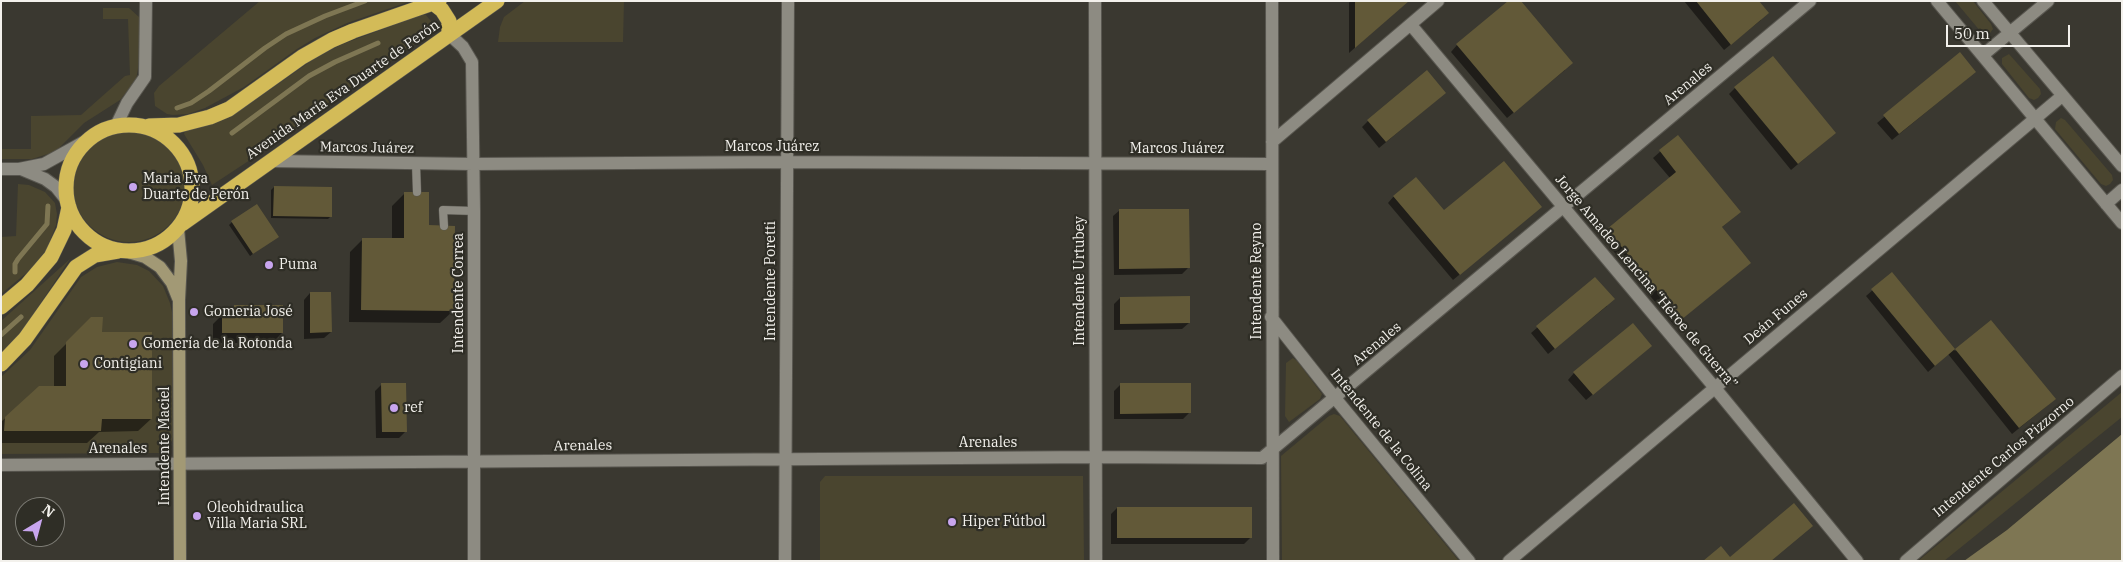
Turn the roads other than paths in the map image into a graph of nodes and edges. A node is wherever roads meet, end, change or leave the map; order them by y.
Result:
1 (146, 1) edge
2 (497, 1) edge
3 (788, 1) edge
4 (1095, 1) edge
5 (1272, 1) edge
6 (1438, 1) edge
7 (1810, 1) edge
8 (1937, 1) edge
9 (1983, 1) edge
10 (2048, 1) edge
11 (436, 2) edge
12 (1410, 25) junction
13 (2010, 33) junction
14 (450, 34) junction
15 (1983, 56) junction
16 (2062, 96) junction
17 (2035, 118) junction
18 (116, 126) junction
19 (146, 126) junction
20 (89, 139) junction
21 (1272, 142) junction
22 (272, 161) junction
23 (787, 162) junction
24 (416, 164) junction
25 (473, 164) junction
26 (1095, 164) junction
27 (1272, 164) junction
28 (2122, 166) edge
29 (1, 169) edge
30 (19, 169) junction
31 (2122, 190) edge
32 (417, 192) dead end
33 (68, 204) junction
34 (2106, 204) junction
35 (1564, 207) junction
36 (474, 211) junction
37 (2122, 223) edge
38 (444, 226) dead end
39 (180, 227) junction
40 (123, 251) junction
41 (179, 300) junction
42 (1, 307) edge
43 (1272, 317) junction
44 (1, 364) edge
45 (2122, 376) edge
46 (1715, 388) junction
47 (1335, 398) junction
48 (1272, 450) junction
49 (1095, 457) junction
50 (785, 459) junction
51 (475, 462) junction
52 (181, 464) junction
53 (1, 465) edge
54 (180, 561) edge
55 (474, 561) edge
56 (785, 561) edge
57 (1096, 561) edge
58 (1273, 561) edge
59 (1469, 561) edge
60 (1509, 561) edge
61 (1857, 561) edge
62 (1906, 561) edge

1 - 18 street
2 - 14 highway, Avenida María Eva Duarte de Perón
3 - 23 street, Intendente Poretti
4 - 26 street, Intendente Urtubey
5 - 21 street, Intendente Reyno
6 - 12 street
7 - 35 street, Arenales
8 - 15 street
9 - 13 street
10 - 13 street
11 - 14 highway
11 - 19 highway, Avenida María Eva Duarte de Perón
12 - 21 street
12 - 35 street, Jorge Amadeo Lencina “Héroe de Guerra”
13 - 15 street
13 - 16 street
14 - 22 highway, Avenida María Eva Duarte de Perón
14 - 25 street, Intendente Correa
15 - 17 street
16 - 17 street, Deán Funes
16 - 28 street
17 - 34 street
17 - 46 street, Deán Funes
18 - 19 highway
18 - 20 highway
19 - 39 highway
20 - 30 street
20 - 33 highway
21 - 27 street, Intendente Reyno
22 - 24 street, Marcos Juárez
22 - 39 highway, Avenida María Eva Duarte de Perón
23 - 25 street, Marcos Juárez
23 - 26 street, Marcos Juárez
23 - 50 street, Intendente Poretti
24 - 25 street, Marcos Juárez
24 - 32 lane
25 - 36 street, Intendente Correa
26 - 27 street, Marcos Juárez
26 - 49 street, Intendente Urtubey
27 - 43 street, Intendente Reyno
29 - 30 street
30 - 33 street
31 - 34 street
33 - 40 highway
33 - 42 highway
34 - 37 street
35 - 46 street, Jorge Amadeo Lencina “Héroe de Guerra”
35 - 47 street, Arenales
36 - 38 lane
36 - 51 street, Intendente Correa
39 - 40 highway
39 - 41 main road, Intendente Maciel
40 - 41 main road, Intendente Maciel
40 - 44 highway
41 - 52 main road, Intendente Maciel
43 - 47 street, Intendente de la Colina
43 - 48 street, Intendente Reyno
45 - 62 street, Intendente Carlos Pizzorno
46 - 60 street, Deán Funes
46 - 61 street, Jorge Amadeo Lencina “Héroe de Guerra”
47 - 48 street, Arenales
47 - 59 street, Intendente de la Colina
48 - 49 street, Arenales
48 - 58 street, Intendente Reyno
49 - 50 street, Arenales
49 - 57 street, Intendente Urtubey
50 - 51 street, Arenales
50 - 56 street, Intendente Poretti
51 - 52 street, Arenales
51 - 55 street, Intendente Correa
52 - 53 street, Arenales
52 - 54 main road, Intendente Maciel

